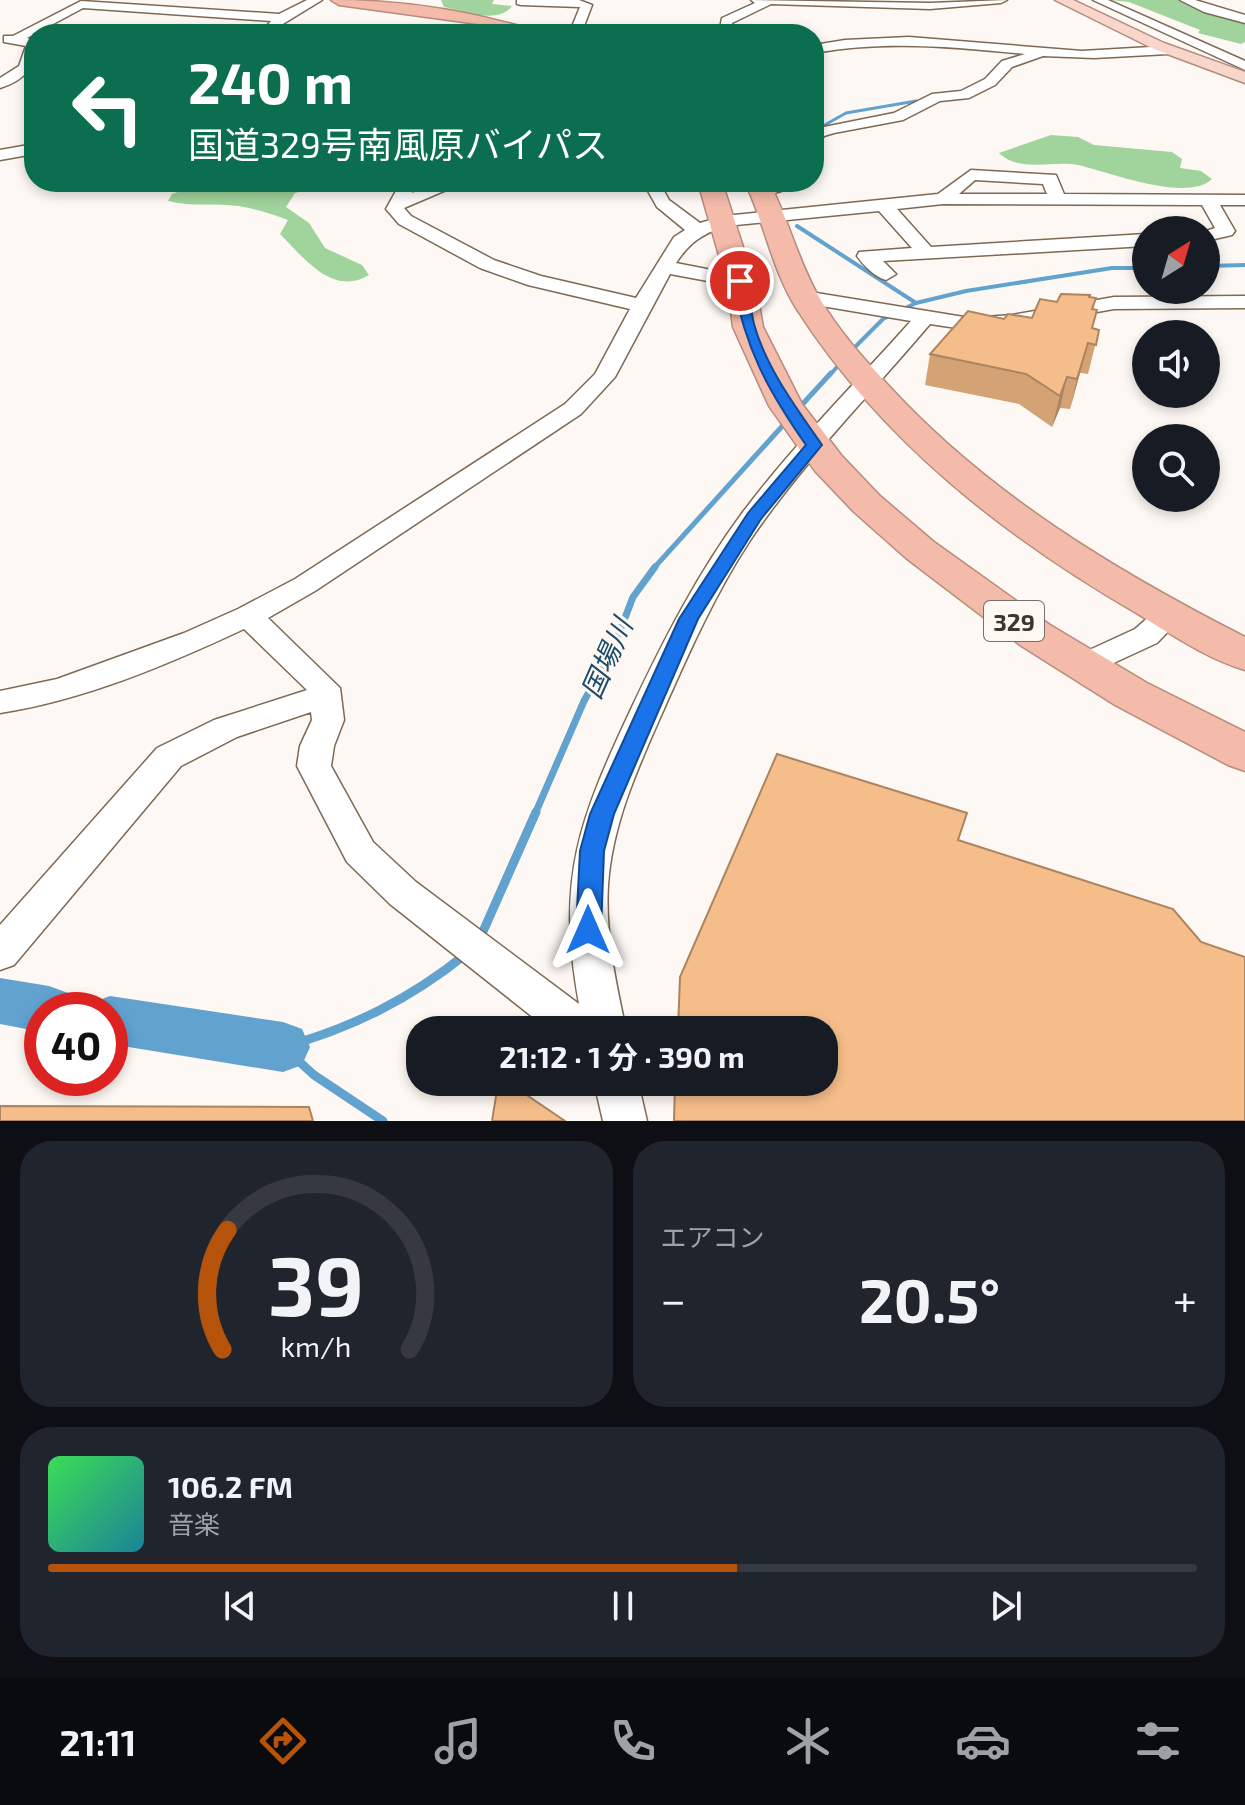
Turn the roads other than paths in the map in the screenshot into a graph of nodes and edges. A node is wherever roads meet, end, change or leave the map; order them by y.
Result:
1 (316, 0) edge
2 (339, 0) edge
3 (757, 0) edge
4 (1001, 0) edge
5 (1062, 0) edge
6 (1099, 0) edge
7 (1186, 0) edge
8 (768, 1) edge
9 (510, 14) edge
10 (283, 17) junction
11 (1245, 19) edge
12 (44, 24) edge
13 (275, 24) edge
14 (579, 24) edge
15 (726, 24) edge
16 (24, 35) edge
17 (0, 39) edge
18 (15, 40) junction
19 (24, 42) edge
20 (824, 48) edge
21 (1168, 50) junction
22 (1045, 51) junction
23 (1245, 66) edge
24 (24, 70) edge
25 (1245, 78) edge
26 (0, 84) edge
27 (824, 131) edge
28 (24, 151) edge
29 (0, 155) edge
30 (405, 192) edge
31 (430, 192) edge
32 (653, 192) edge
33 (710, 192) edge
34 (761, 192) edge
35 (1208, 200) junction
36 (1245, 200) edge
37 (401, 203) junction
38 (882, 203) junction
39 (769, 215) junction
40 (1217, 216) edge
41 (711, 225) junction
42 (1132, 241) edge
43 (927, 253) junction
44 (664, 267) junction
45 (886, 274) dead end
46 (740, 281) junction
47 (804, 297) junction
48 (1245, 302) edge
49 (642, 306) junction
50 (918, 317) junction
51 (853, 367) junction
52 (801, 426) junction
53 (1169, 615) junction
54 (248, 616) junction
55 (1245, 655) edge
56 (1083, 665) junction
57 (327, 696) junction
58 (0, 702) edge
59 (1245, 753) edge
60 (0, 953) edge
61 (563, 1016) edge
62 (603, 1016) edge
63 (619, 1096) edge
64 (625, 1121) edge

1 - 10 street
2 - 9 highway
3 - 8 street
4 - 8 street
5 - 21 main road
6 - 23 street
7 - 11 street
8 - 15 street
9 - 14 street
10 - 12 street
10 - 13 street
16 - 18 street
17 - 18 street
18 - 19 street
20 - 22 street
21 - 22 street
21 - 25 main road
22 - 27 street
24 - 26 street
28 - 29 street
30 - 37 street
31 - 37 street
32 - 41 street
33 - 41 highway, 329
34 - 39 highway
35 - 36 street
35 - 38 street
35 - 40 street
37 - 49 street
38 - 39 street
38 - 43 street
39 - 41 street
39 - 47 highway
41 - 44 street
41 - 46 highway, 329
42 - 43 street
43 - 45 street
44 - 46 street
44 - 49 street
46 - 52 highway, 329
47 - 50 street
47 - 51 highway
48 - 50 street
49 - 54 street
50 - 51 street
51 - 52 street
51 - 53 highway
52 - 56 highway, 329
52 - 62 street
53 - 55 highway
53 - 56 street
54 - 57 street
54 - 58 street
56 - 59 highway, 329
57 - 60 street
57 - 61 street
63 - 64 street

